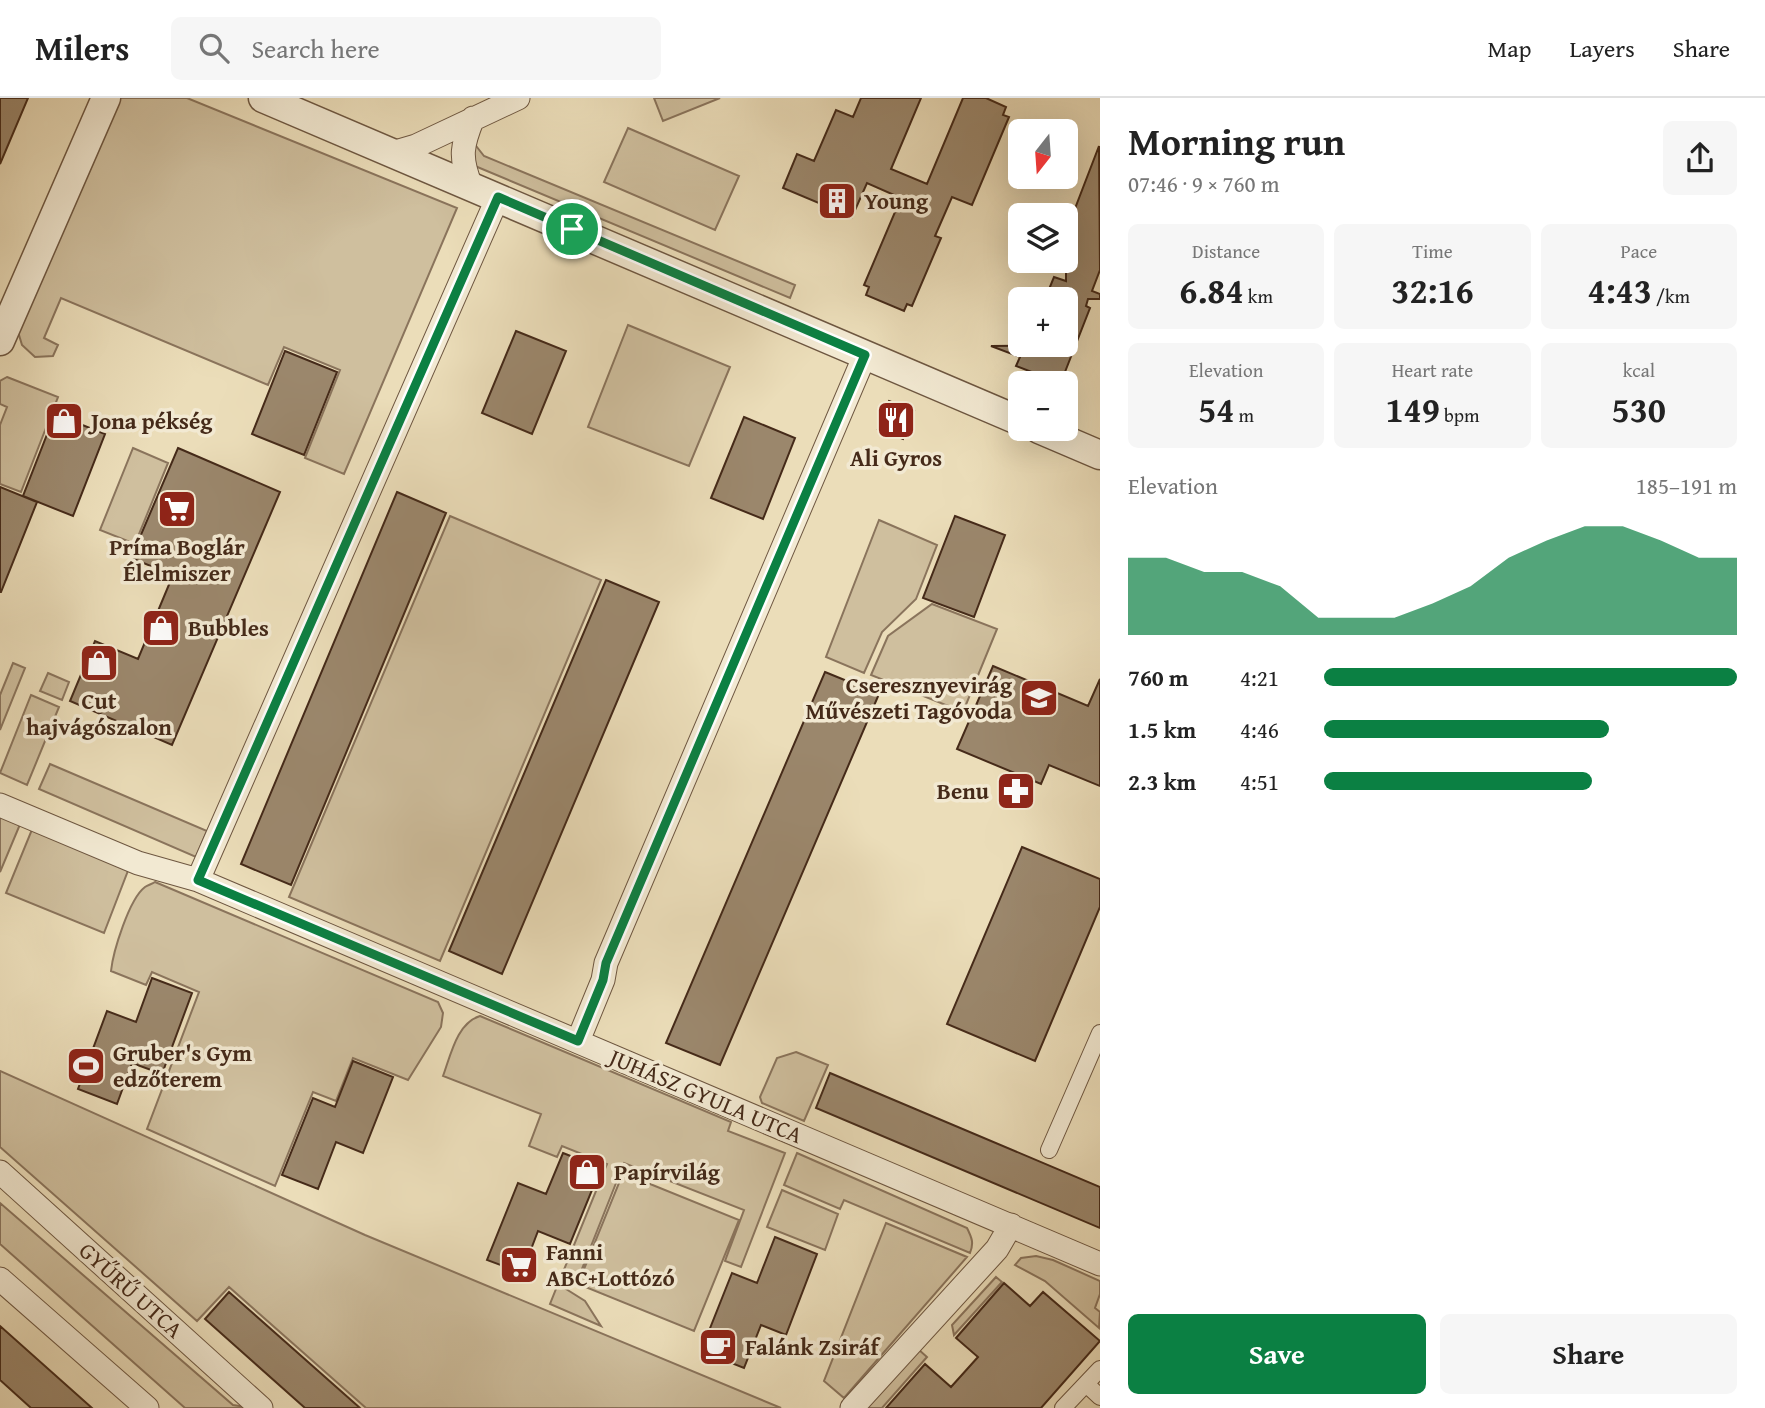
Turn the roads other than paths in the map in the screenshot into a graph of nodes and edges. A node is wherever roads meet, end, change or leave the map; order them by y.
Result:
1 (106, 98) edge
2 (263, 98) edge
3 (518, 98) edge
4 (473, 118) junction
5 (392, 153) junction
6 (471, 186) junction
7 (498, 197) junction
8 (0, 341) edge
9 (865, 355) junction
10 (1008, 416) edge
11 (1067, 441) edge
12 (1100, 455) edge
13 (0, 805) edge
14 (198, 880) junction
15 (1100, 1033) edge
16 (578, 1041) junction
17 (1049, 1150) dead end
18 (0, 1172) edge
19 (1011, 1225) junction
20 (1100, 1264) edge
21 (0, 1279) edge
22 (1100, 1368) edge
23 (1086, 1384) junction
24 (1100, 1398) edge
25 (147, 1408) edge
26 (261, 1408) edge
27 (852, 1408) edge
28 (1063, 1408) edge

1 - 8 street
2 - 5 street
3 - 4 street
4 - 5 street
4 - 6 street
5 - 6 street
6 - 7 street
7 - 9 street
7 - 14 street
9 - 10 street
9 - 16 street
11 - 12 street
13 - 14 street, JUHÁSZ GYULA UTCA
14 - 16 street, JUHÁSZ GYULA UTCA
15 - 17 street
16 - 19 street, JUHÁSZ GYULA UTCA
18 - 26 street, GYŰRŰ UTCA
19 - 20 street, JUHÁSZ GYULA UTCA
19 - 27 street
21 - 25 street
22 - 23 street
23 - 24 street
23 - 28 street

